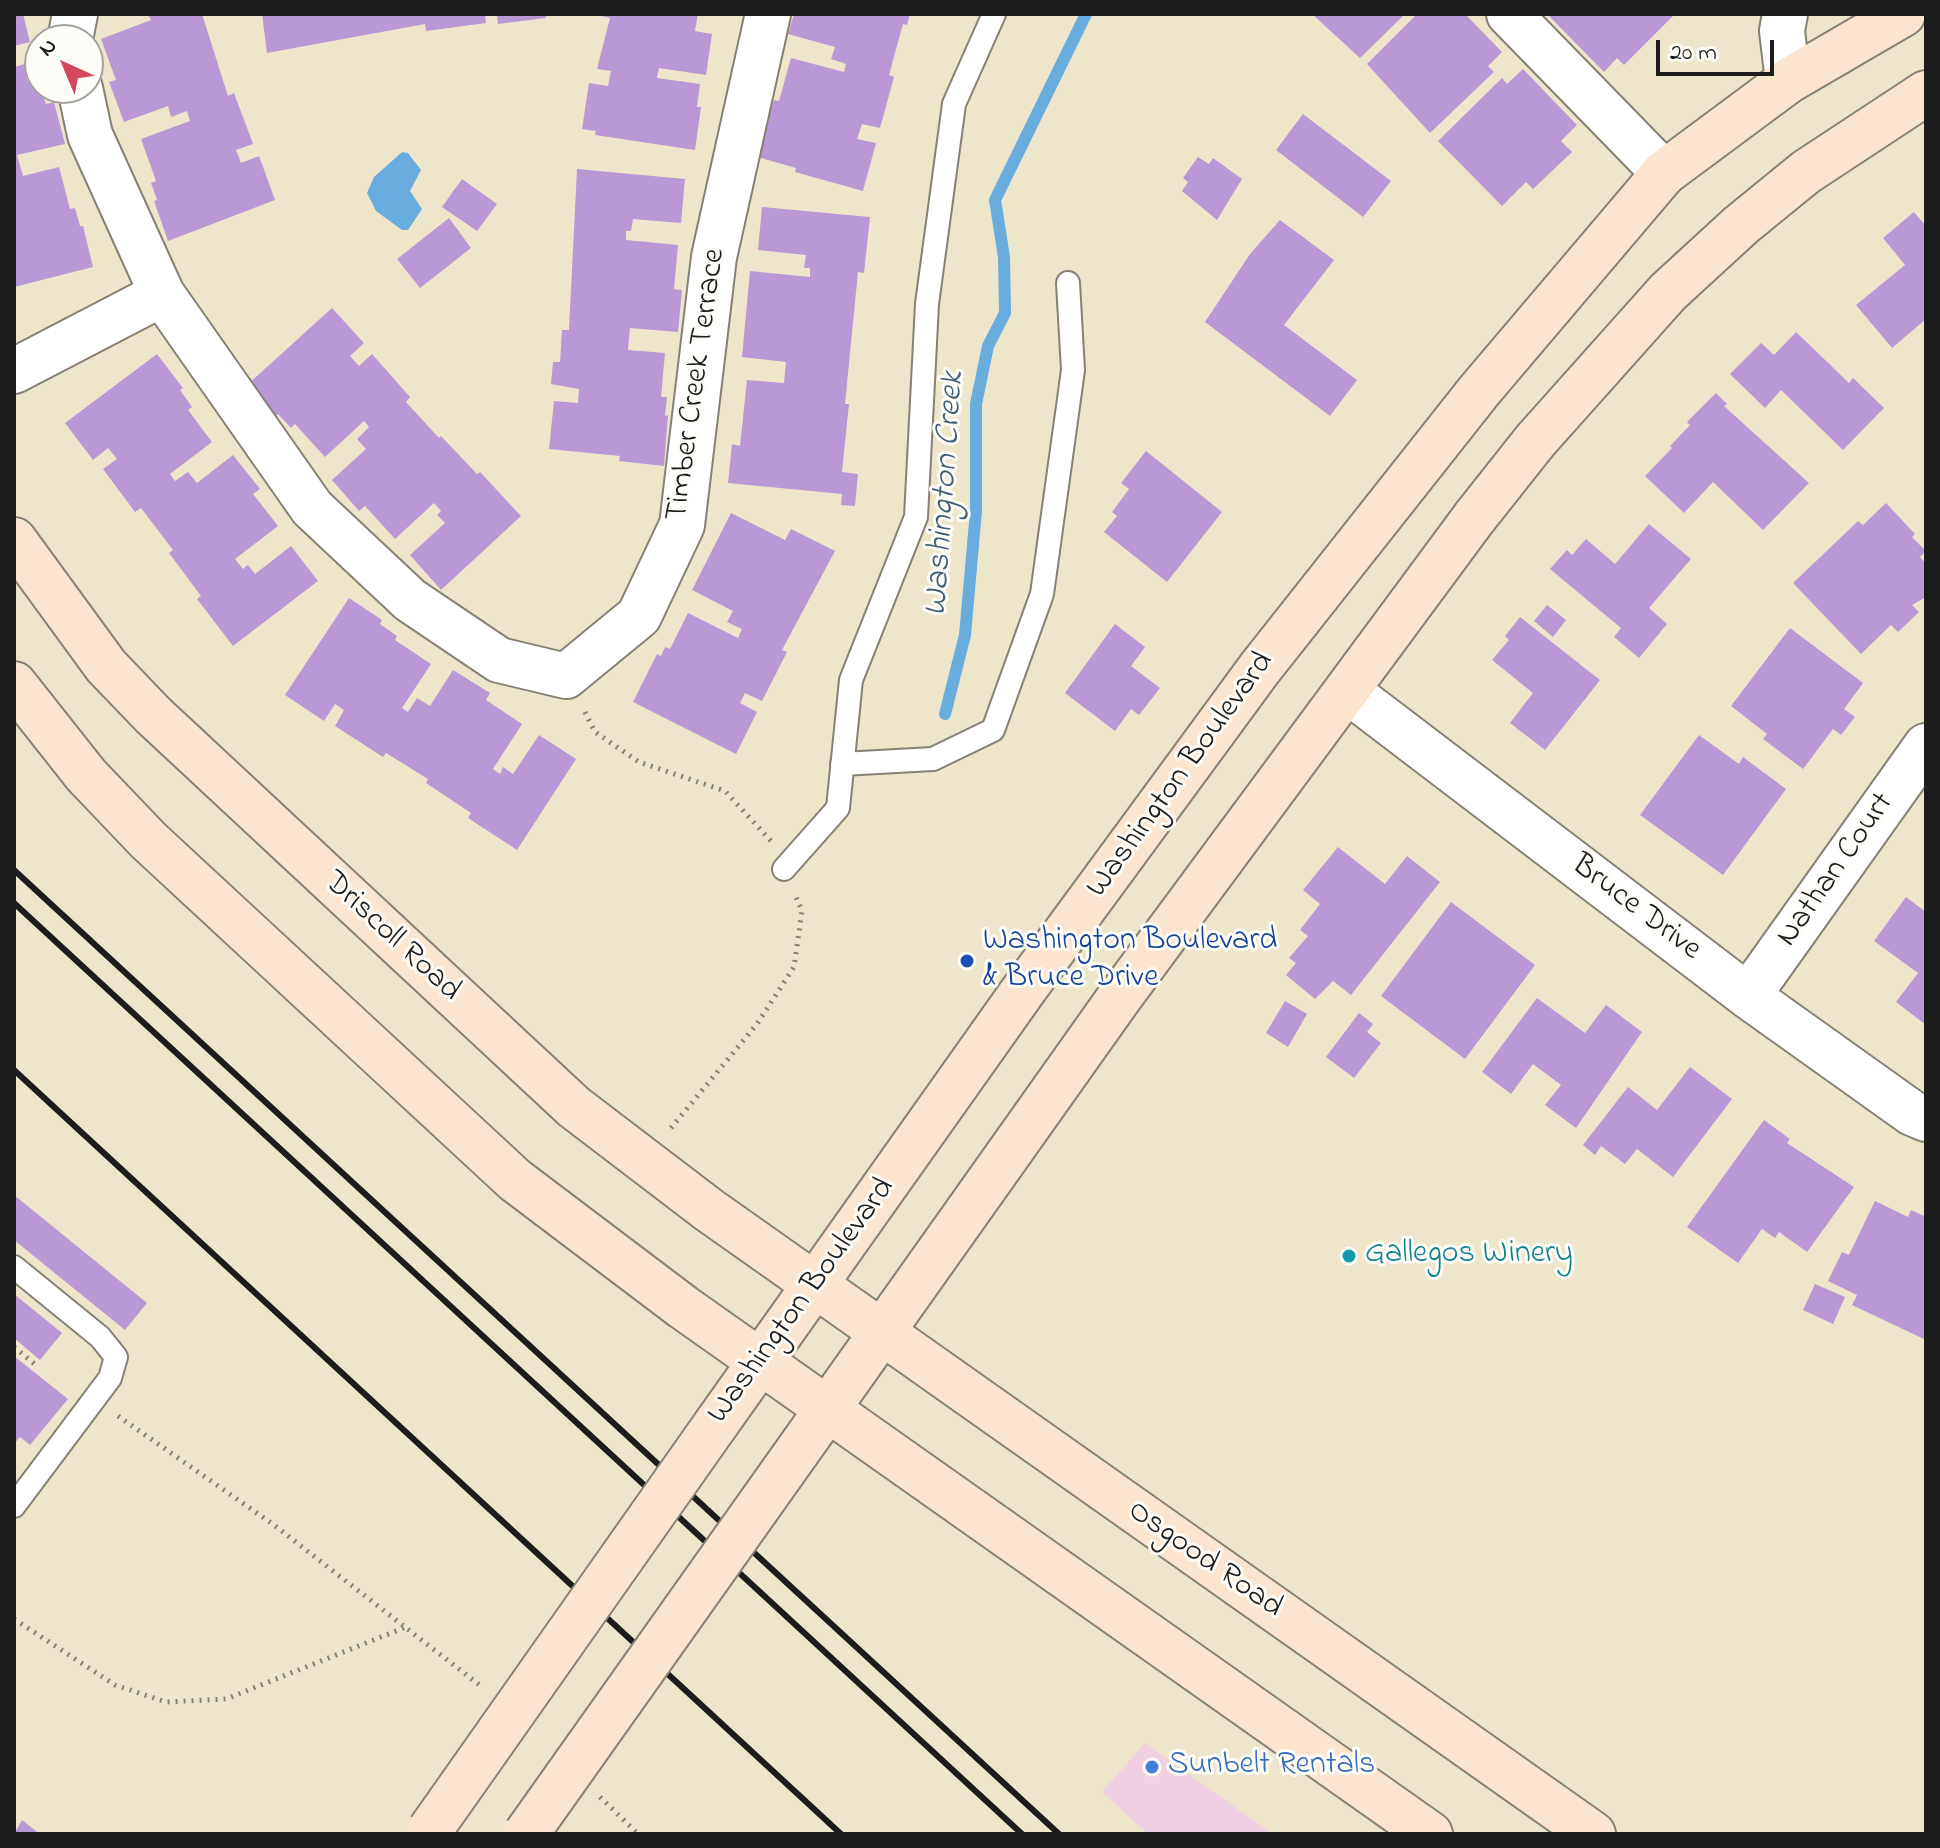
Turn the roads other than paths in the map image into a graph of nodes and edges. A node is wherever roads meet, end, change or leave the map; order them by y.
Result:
1 (768, 14) edge
2 (994, 14) edge
3 (1509, 14) edge
4 (1785, 14) edge
5 (1903, 14) edge
6 (1788, 81) junction
7 (1926, 93) edge
8 (83, 104) edge
9 (1664, 173) junction
10 (1068, 283) dead end
11 (162, 294) junction
12 (14, 371) edge
13 (14, 540) edge
14 (14, 684) edge
15 (1349, 692) junction
16 (1926, 746) edge
17 (842, 764) junction
18 (784, 869) road end
19 (1748, 996) junction
20 (1926, 1119) edge
21 (14, 1267) edge
22 (815, 1286) junction
23 (882, 1333) junction
24 (761, 1362) junction
25 (827, 1409) junction
26 (14, 1506) edge
27 (429, 1832) edge
28 (526, 1834) edge
29 (1430, 1834) edge
30 (1593, 1834) edge

1 - 11 street, Timber Creek Terrace
2 - 17 lane
3 - 9 street
4 - 6 street
5 - 6 main road, Washington Boulevard
6 - 9 main road, Washington Boulevard
7 - 15 main road
8 - 11 street
9 - 22 main road, Washington Boulevard
10 - 17 lane
11 - 12 street
13 - 22 main road, Driscoll Road
14 - 24 main road
15 - 19 street, Bruce Drive
15 - 23 main road
16 - 19 street, Nathan Court
17 - 18 lane
19 - 20 street, Bruce Drive
21 - 26 lane
22 - 23 main road, Osgood Road
22 - 24 main road, Washington Boulevard
23 - 25 main road
23 - 30 main road, Osgood Road
24 - 25 main road
24 - 27 main road, Washington Boulevard, bridge
25 - 28 main road, bridge
25 - 29 main road

